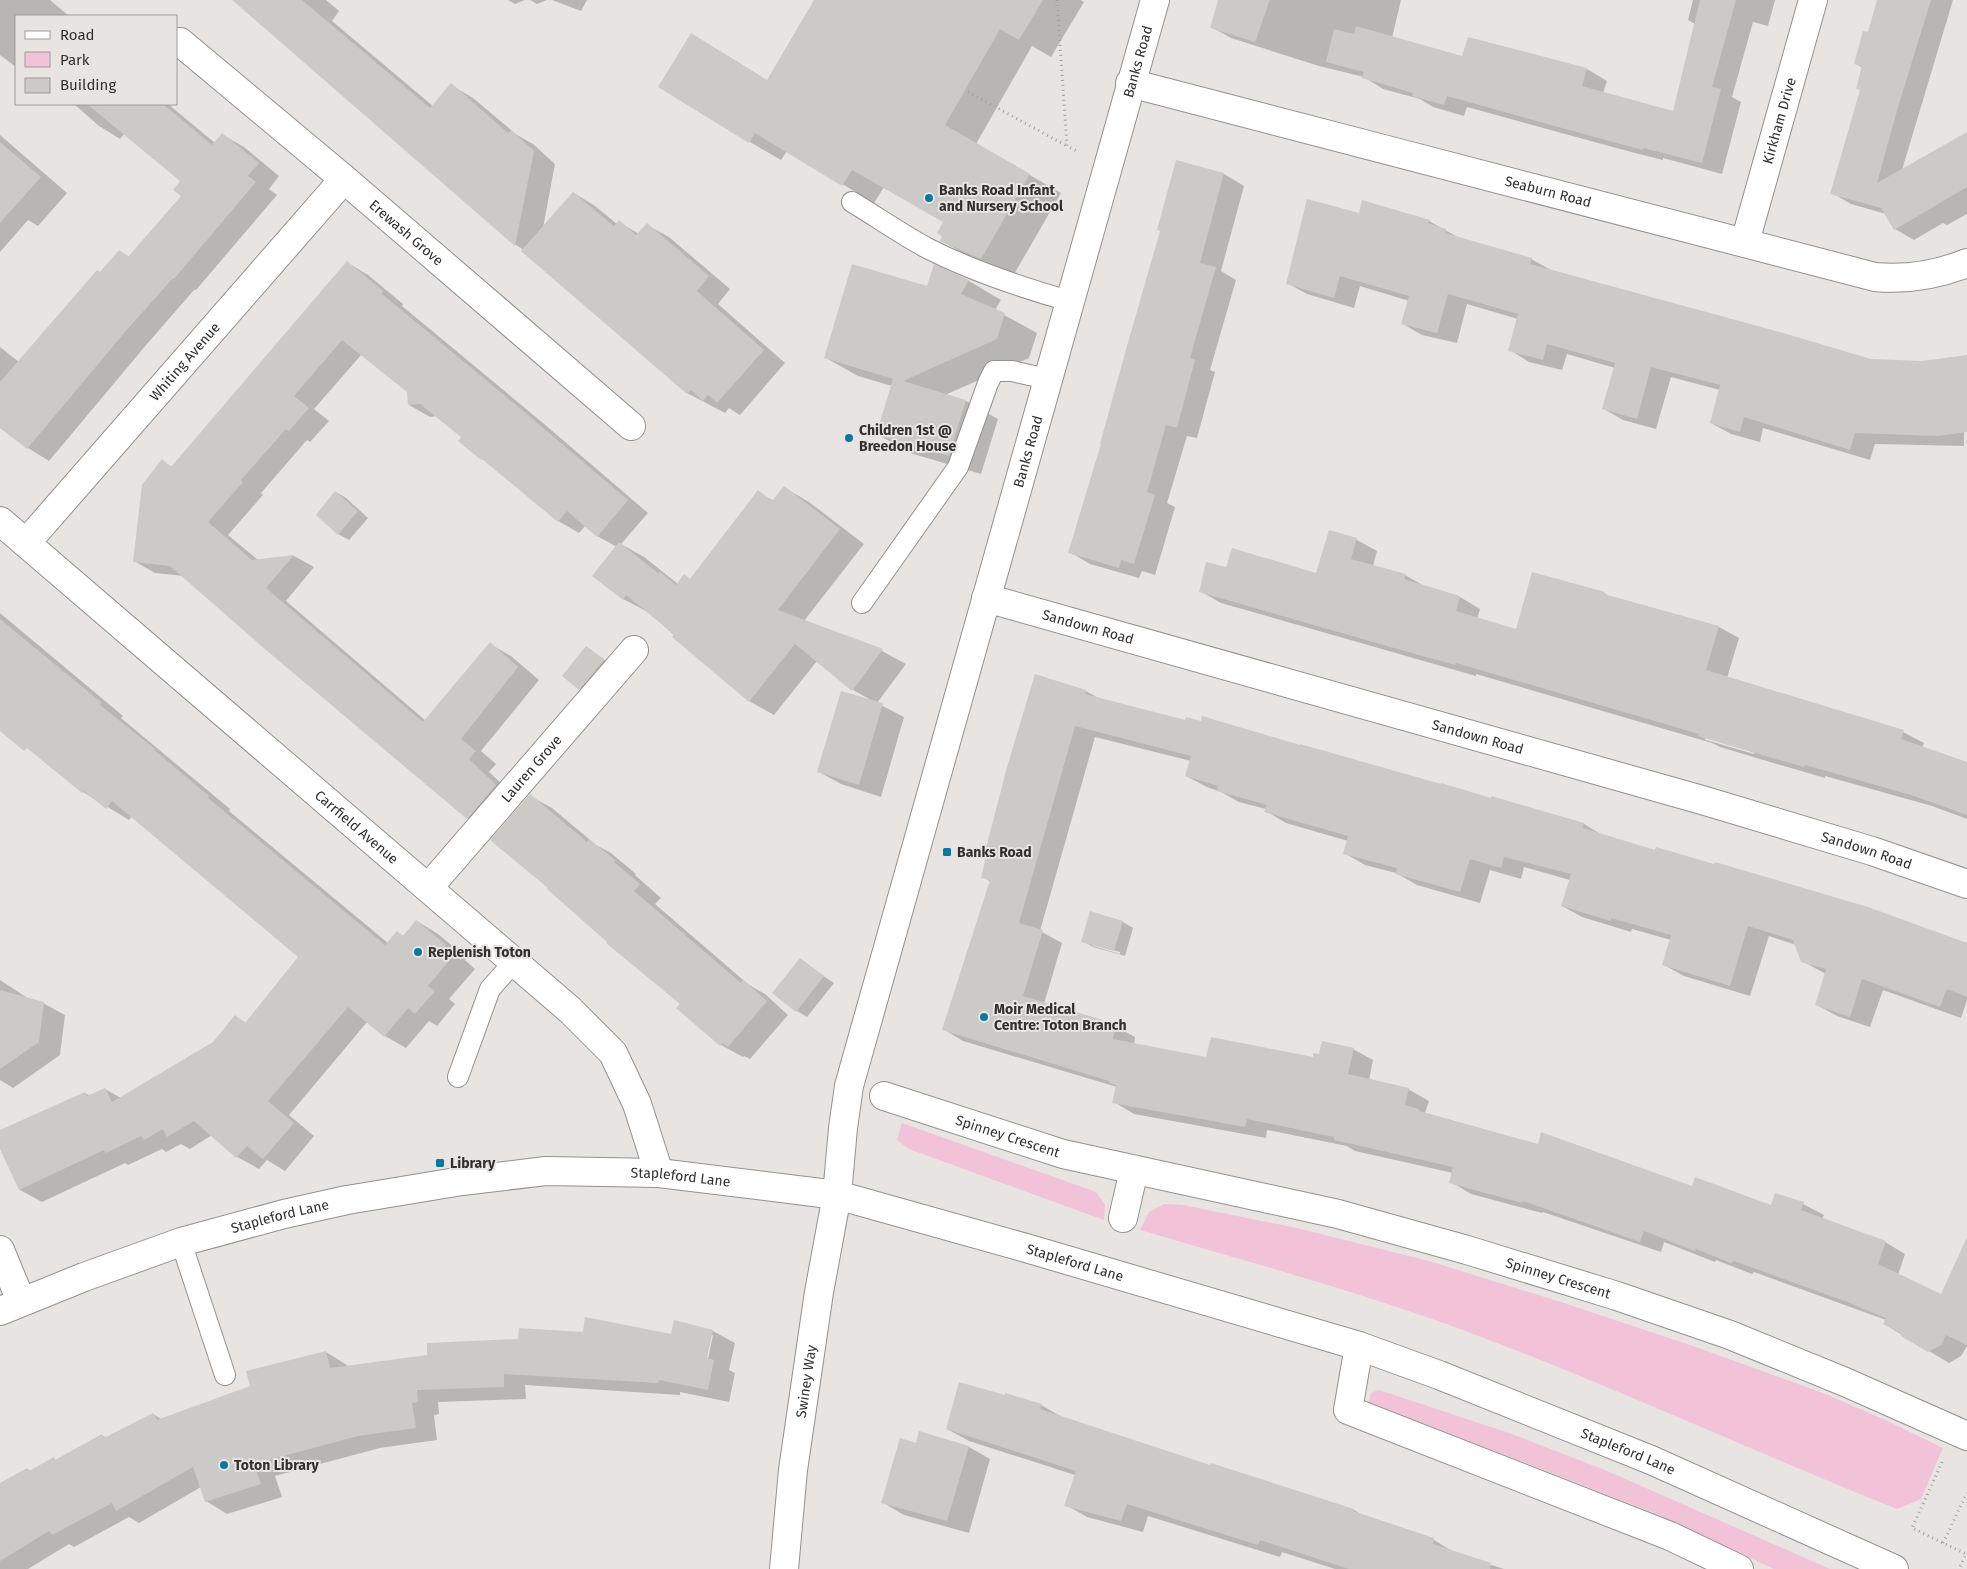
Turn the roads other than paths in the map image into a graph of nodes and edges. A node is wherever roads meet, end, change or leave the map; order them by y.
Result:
1 (1155, 0) edge
2 (1813, 0) edge
3 (180, 42) dead end
4 (1130, 83) junction
5 (344, 179) junction
6 (852, 202) dead end
7 (1745, 242) junction
8 (1967, 263) edge
9 (1069, 301) junction
10 (1047, 379) junction
11 (631, 426) dead end
12 (0, 521) edge
13 (26, 543) junction
14 (986, 598) junction
15 (862, 603) dead end
16 (634, 650) dead end
17 (1967, 884) edge
18 (428, 888) junction
19 (514, 962) junction
20 (458, 1077) dead end
21 (884, 1096) dead end
22 (1134, 1170) junction
23 (659, 1173) junction
24 (837, 1195) junction
25 (1122, 1218) dead end
26 (182, 1242) junction
27 (0, 1250) edge
28 (11, 1306) edge
29 (1359, 1346) junction
30 (225, 1375) dead end
31 (1962, 1434) edge
32 (784, 1569) edge
33 (1739, 1569) edge
34 (1894, 1569) edge

1 - 4 street, Banks Road
2 - 7 street, Kirkham Drive
3 - 5 street, Erewash Grove
4 - 7 street, Seaburn Road
4 - 9 street, Banks Road
5 - 11 street, Erewash Grove
5 - 13 street, Whiting Avenue
6 - 9 lane
7 - 8 street, Seaburn Road
9 - 10 street, Banks Road
10 - 14 street, Banks Road
10 - 15 lane
12 - 13 street, Carrfield Avenue
13 - 18 street, Carrfield Avenue
14 - 17 street, Sandown Road
14 - 24 street, Banks Road
16 - 18 street, Lauren Grove
18 - 19 street, Carrfield Avenue
19 - 20 lane
19 - 23 street, Carrfield Avenue
21 - 22 street, Spinney Crescent
22 - 25 street
22 - 31 street, Spinney Crescent
23 - 24 street, Stapleford Lane
23 - 26 street, Stapleford Lane
24 - 29 street, Stapleford Lane
24 - 32 street, Swiney Way
26 - 28 street, Stapleford Lane
26 - 30 lane
27 - 28 street
29 - 33 street
29 - 34 street, Stapleford Lane

